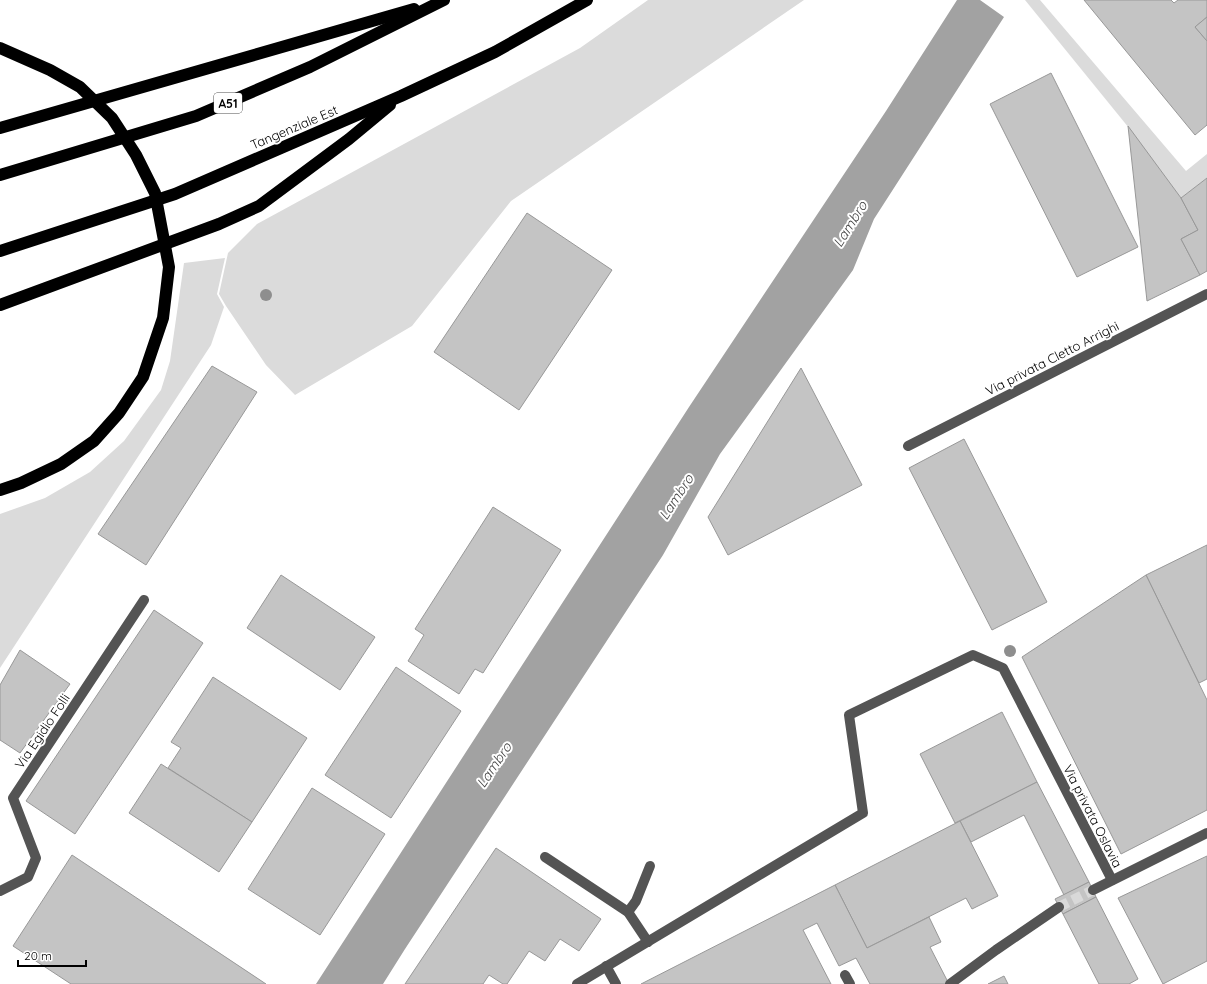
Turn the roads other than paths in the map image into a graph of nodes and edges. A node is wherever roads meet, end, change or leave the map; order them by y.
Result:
1 (444, 0) edge
2 (587, 0) edge
3 (0, 48) edge
4 (401, 96) junction
5 (0, 128) edge
6 (0, 175) edge
7 (0, 251) edge
8 (1207, 294) edge
9 (0, 305) edge
10 (908, 446) dead end
11 (0, 490) edge
12 (144, 600) dead end
13 (1207, 833) edge
14 (545, 857) dead end
15 (650, 866) dead end
16 (1112, 880) junction
17 (1092, 890) tunnel mouth
18 (0, 891) edge
19 (1059, 907) tunnel mouth
20 (628, 912) junction
21 (648, 942) junction
22 (606, 966) junction
23 (577, 984) edge
24 (616, 984) edge
25 (950, 984) edge

1 - 5 highway
1 - 6 highway, A51
2 - 4 highway, Tangenziale Est
3 - 11 highway
4 - 7 highway, Tangenziale Est
4 - 9 highway
8 - 10 lane, Via privata Cletto Arrighi
12 - 18 lane, Via Egidio Folli
13 - 16 lane, Via privata Oslavia
14 - 20 lane
15 - 20 lane
16 - 17 lane
16 - 21 lane, Via privata Oslavia
19 - 25 lane
20 - 21 lane
21 - 22 lane
22 - 23 lane
22 - 24 lane

